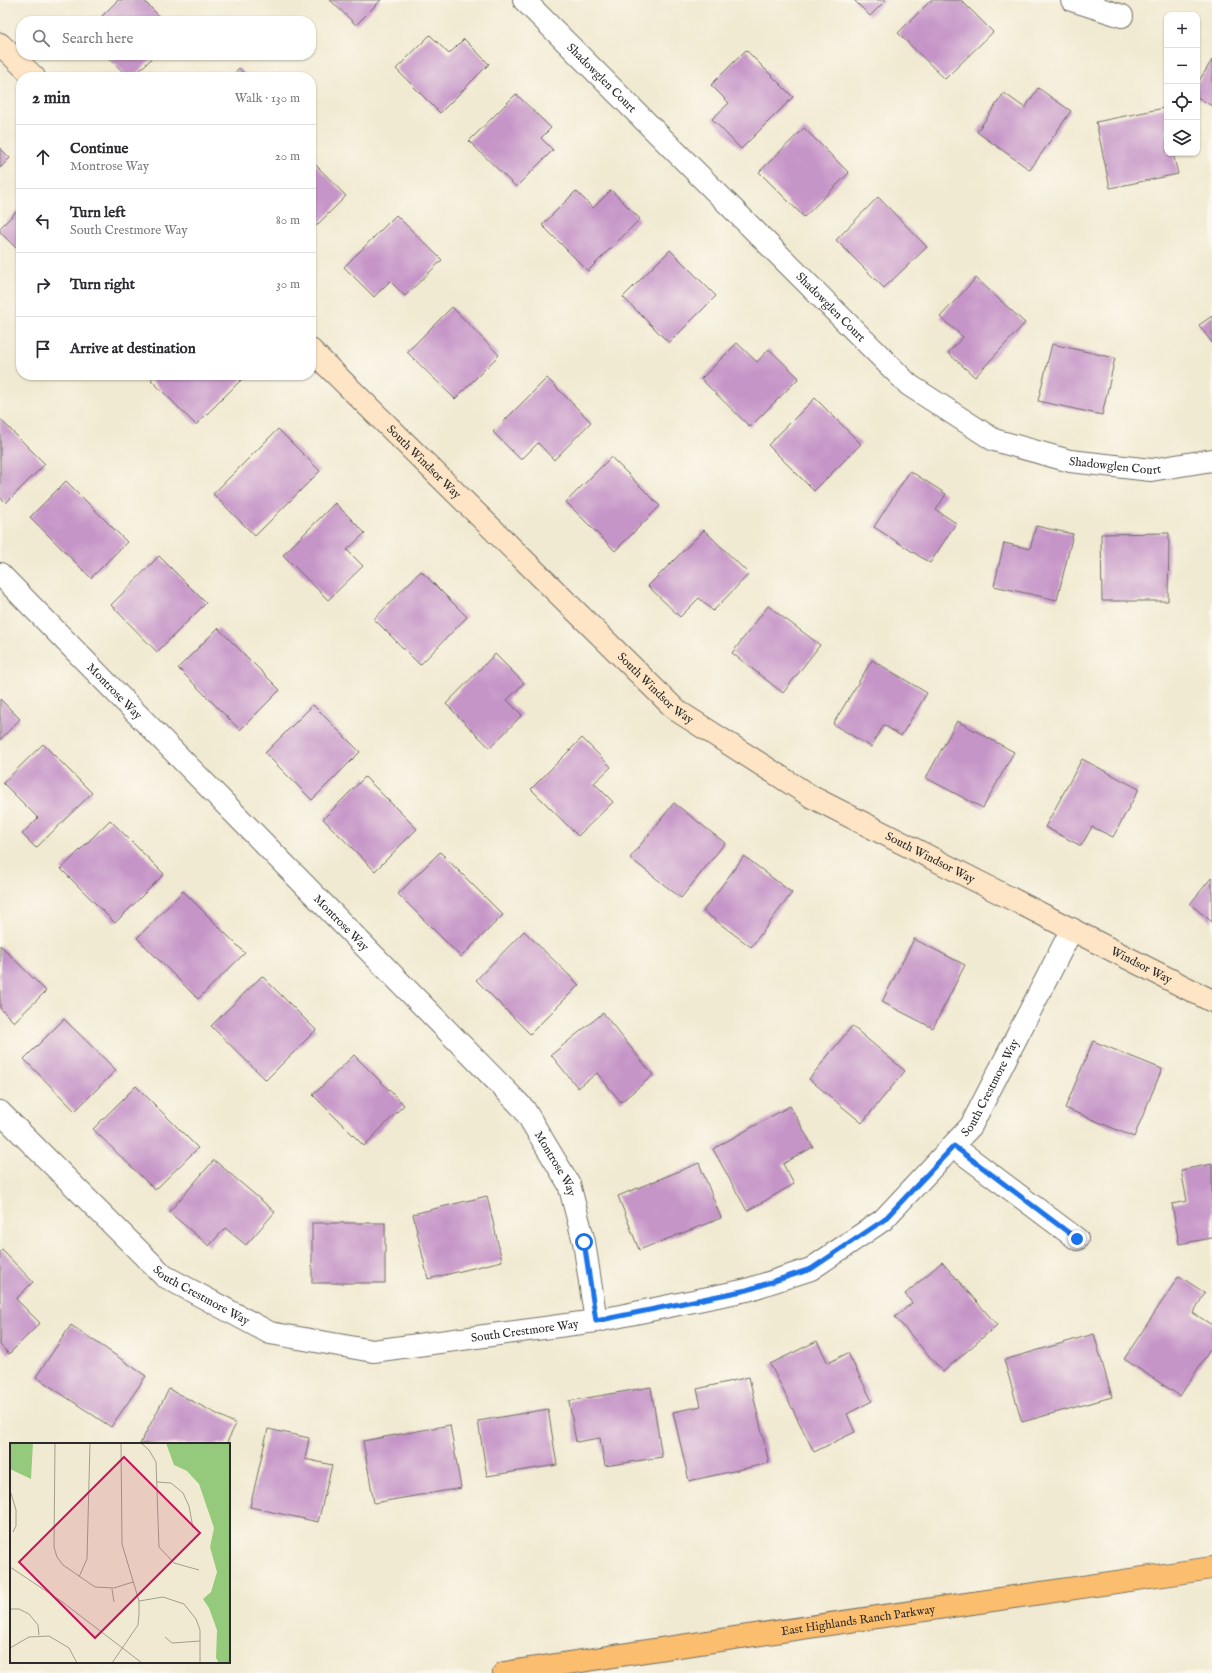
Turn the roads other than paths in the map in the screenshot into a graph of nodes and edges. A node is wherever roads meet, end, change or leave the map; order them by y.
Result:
1 (524, 0) edge
2 (1072, 0) edge
3 (1122, 16) dead end
4 (0, 44) edge
5 (16, 60) edge
6 (16, 60) edge
7 (29, 72) edge
8 (316, 355) edge
9 (1212, 460) edge
10 (0, 574) edge
11 (1072, 929) junction
12 (1212, 1001) edge
13 (0, 1112) edge
14 (954, 1146) junction
15 (1077, 1239) dead end
16 (596, 1321) junction
17 (1212, 1568) edge
18 (504, 1673) edge

1 - 9 street, Shadowglen Court
2 - 3 street
4 - 6 street
5 - 7 street
8 - 11 street, South Windsor Way
10 - 16 street, Montrose Way
11 - 12 street, Windsor Way
11 - 14 street, South Crestmore Way
13 - 16 street, South Crestmore Way
14 - 15 street
14 - 16 street, South Crestmore Way
17 - 18 main road, East Highlands Ranch Parkway

